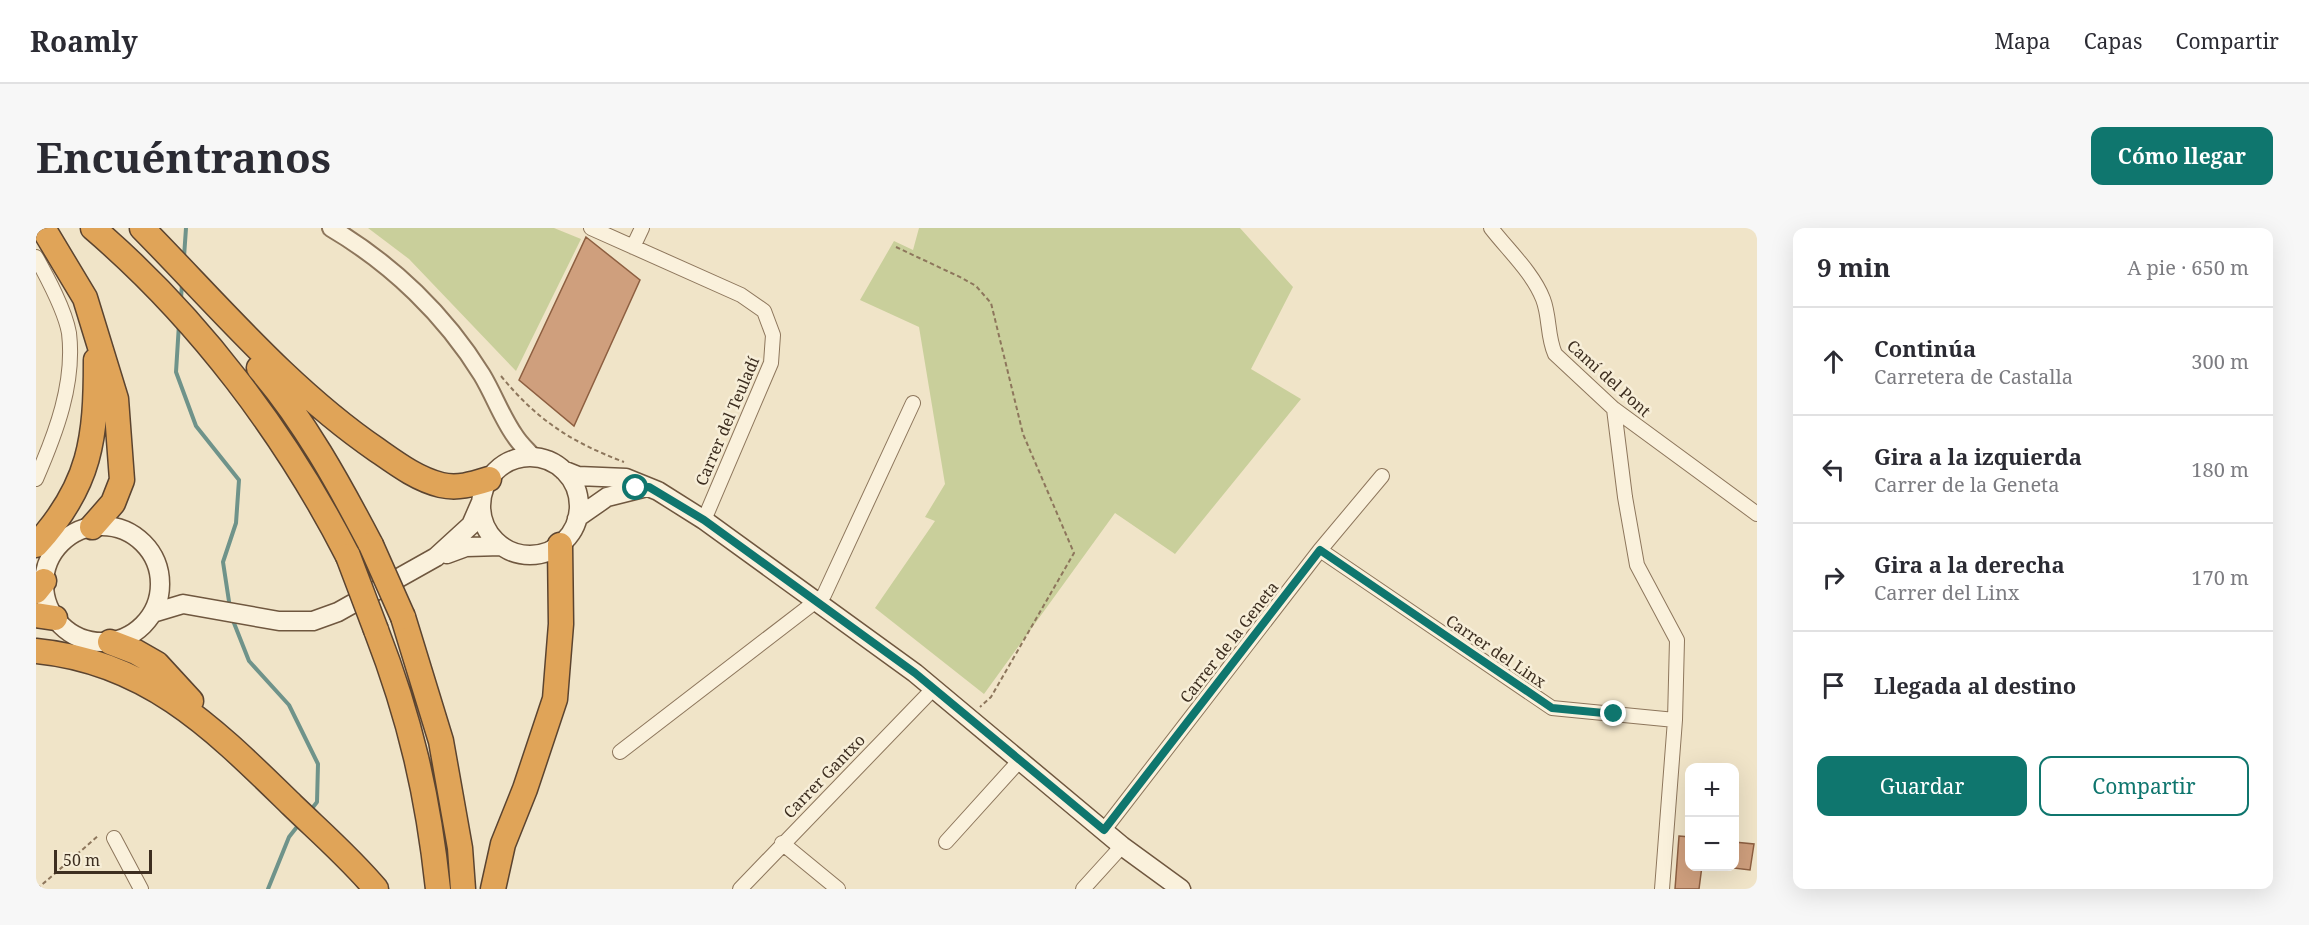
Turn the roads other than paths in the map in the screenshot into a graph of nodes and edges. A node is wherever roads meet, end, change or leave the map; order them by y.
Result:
1 (43, 228) edge
2 (93, 228) edge
3 (332, 228) edge
4 (591, 228) edge
5 (642, 228) edge
6 (1491, 228) edge
7 (133, 230) edge
8 (633, 247) junction
9 (36, 257) edge
10 (232, 328) junction
11 (96, 334) junction
12 (913, 403) dead end
13 (1614, 409) junction
14 (525, 458) junction
15 (564, 470) junction
16 (1382, 476) dead end
17 (489, 478) junction
18 (36, 479) edge
19 (653, 489) junction
20 (481, 502) junction
21 (1757, 514) edge
22 (577, 518) junction
23 (704, 520) junction
24 (92, 527) junction
25 (560, 544) junction
26 (36, 545) edge
27 (501, 546) junction
28 (1320, 550) junction
29 (436, 557) junction
30 (160, 576) junction
31 (40, 586) edge
32 (814, 600) junction
33 (206, 606) junction
34 (153, 613) junction
35 (45, 616) edge
36 (110, 642) junction
37 (36, 651) edge
38 (934, 688) junction
39 (1675, 720) junction
40 (620, 752) dead end
41 (243, 754) junction
42 (1021, 759) junction
43 (1104, 830) junction
44 (114, 838) dead end
45 (946, 842) dead end
46 (782, 843) junction
47 (1122, 846) junction
48 (141, 889) edge
49 (376, 889) edge
50 (438, 889) edge
51 (463, 889) edge
52 (493, 889) edge
53 (740, 889) edge
54 (838, 889) edge
55 (1083, 889) edge
56 (1181, 889) edge
57 (1662, 889) edge

1 - 11 highway
2 - 50 highway, bridge
3 - 14 street
4 - 8 street, Carrer del Teuladí
5 - 8 street
6 - 13 street, Camí del Pont
7 - 10 highway
8 - 23 street, Carrer del Teuladí
9 - 18 street
10 - 17 highway
10 - 51 highway, bridge
11 - 24 highway
11 - 26 highway
12 - 32 street
13 - 21 street, Camí del Pont
13 - 39 street
14 - 15 main road
14 - 17 main road
15 - 19 main road
15 - 22 main road
16 - 28 street, Carrer de la Geneta
17 - 20 main road
19 - 22 main road
19 - 23 main road
20 - 27 main road
20 - 29 main road
22 - 25 main road
23 - 32 main road
24 - 30 main road
24 - 31 main road
25 - 27 main road
25 - 52 highway
27 - 29 main road
28 - 39 street, Carrer del Linx
28 - 43 street, Carrer de la Geneta
29 - 33 main road
30 - 33 main road
30 - 34 main road
31 - 35 main road
32 - 38 main road
32 - 40 street
33 - 34 main road
34 - 36 main road
35 - 36 main road
36 - 41 highway
37 - 41 highway
38 - 42 main road
38 - 46 street, Carrer Gantxo
39 - 57 street
41 - 49 highway
42 - 43 main road
42 - 45 street
43 - 47 main road
44 - 48 street
46 - 53 street, Carrer Gantxo
46 - 54 street
47 - 55 street
47 - 56 main road

